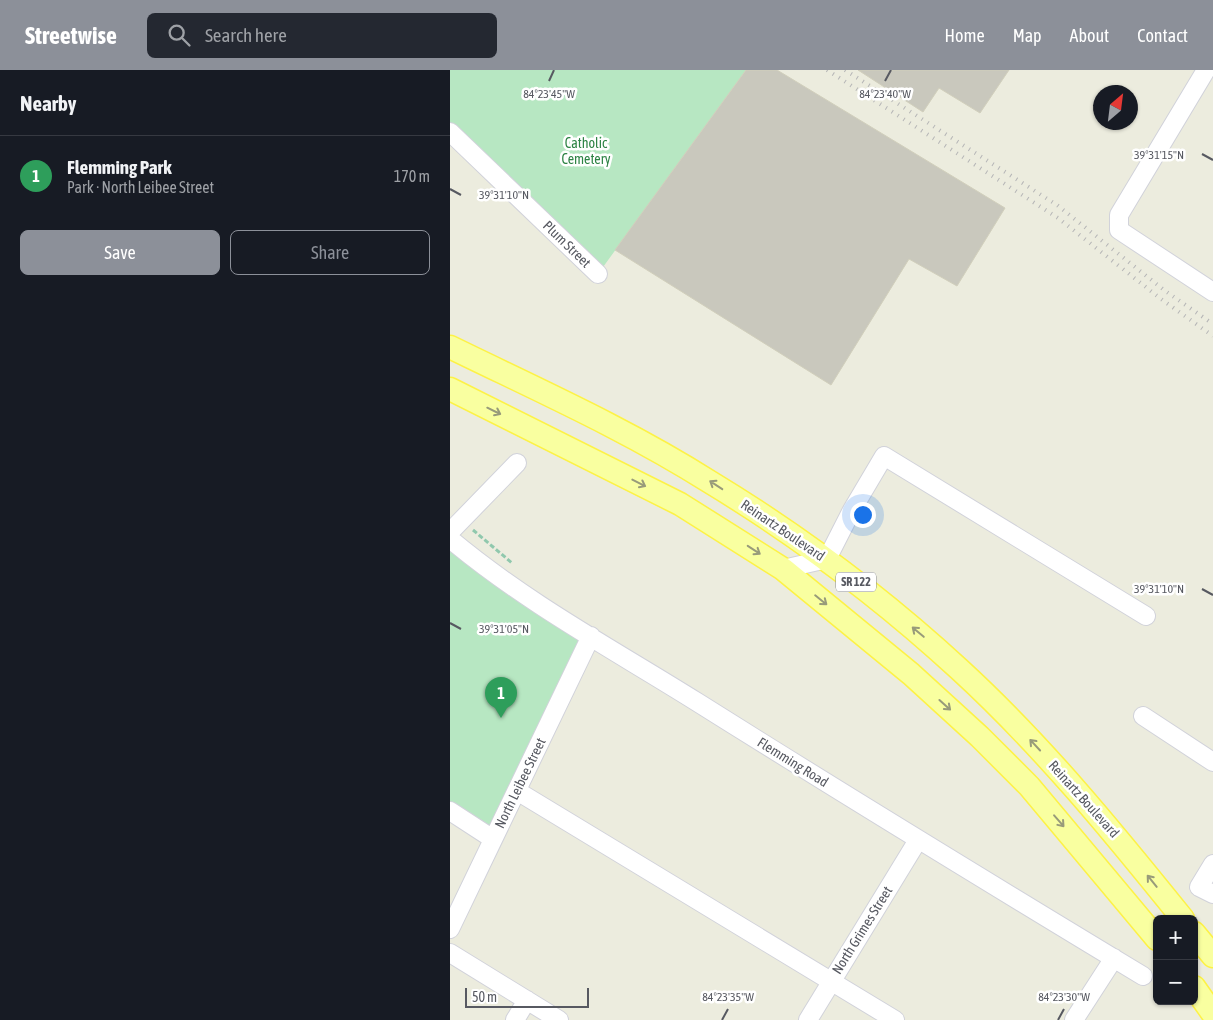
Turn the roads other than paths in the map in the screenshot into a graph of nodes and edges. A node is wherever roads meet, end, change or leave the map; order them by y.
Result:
1 (1206, 70) edge
2 (450, 132) edge
3 (598, 274) dead end
4 (1213, 292) edge
5 (450, 348) edge
6 (450, 389) edge
7 (517, 463) dead end
8 (450, 532) edge
9 (450, 539) edge
10 (827, 559) junction
11 (783, 570) junction
12 (1146, 616) dead end
13 (591, 636) junction
14 (1143, 716) dead end
15 (1213, 762) edge
16 (517, 791) junction
17 (450, 811) edge
18 (493, 839) junction
19 (918, 840) junction
20 (1213, 864) edge
21 (1213, 894) edge
22 (1180, 915) edge
23 (450, 929) edge
24 (1153, 934) edge
25 (1198, 938) edge
26 (450, 953) edge
27 (1212, 954) edge
28 (1114, 958) junction
29 (1143, 976) dead end
30 (831, 981) junction
31 (1198, 993) edge
32 (527, 1000) junction
33 (1213, 1014) edge
34 (515, 1020) edge
35 (559, 1020) edge
36 (808, 1020) edge
37 (895, 1020) edge
38 (1074, 1020) edge

1 - 4 street
2 - 3 street, Plum Street
10 -> 5 main road, Reinartz Boulevard / SR 122
6 -> 11 main road
7 - 8 street
9 - 13 street, Flemming Road
10 - 11 street
10 - 12 street
22 -> 10 main road, Reinartz Boulevard / SR 122
11 -> 24 main road
13 - 16 street, North Leibee Street
13 - 19 street, Flemming Road
14 - 15 street
16 - 18 street, North Leibee Street
16 - 30 street
17 - 18 street
18 - 23 street, North Leibee Street
19 - 28 street, Flemming Road
19 - 30 street, North Grimes Street
20 - 21 street
25 - 27 main road
26 - 32 street
28 - 29 street, Flemming Road
28 - 38 street
30 - 36 street, North Grimes Street
30 - 37 street
31 - 33 main road
32 - 34 street
32 - 35 street

